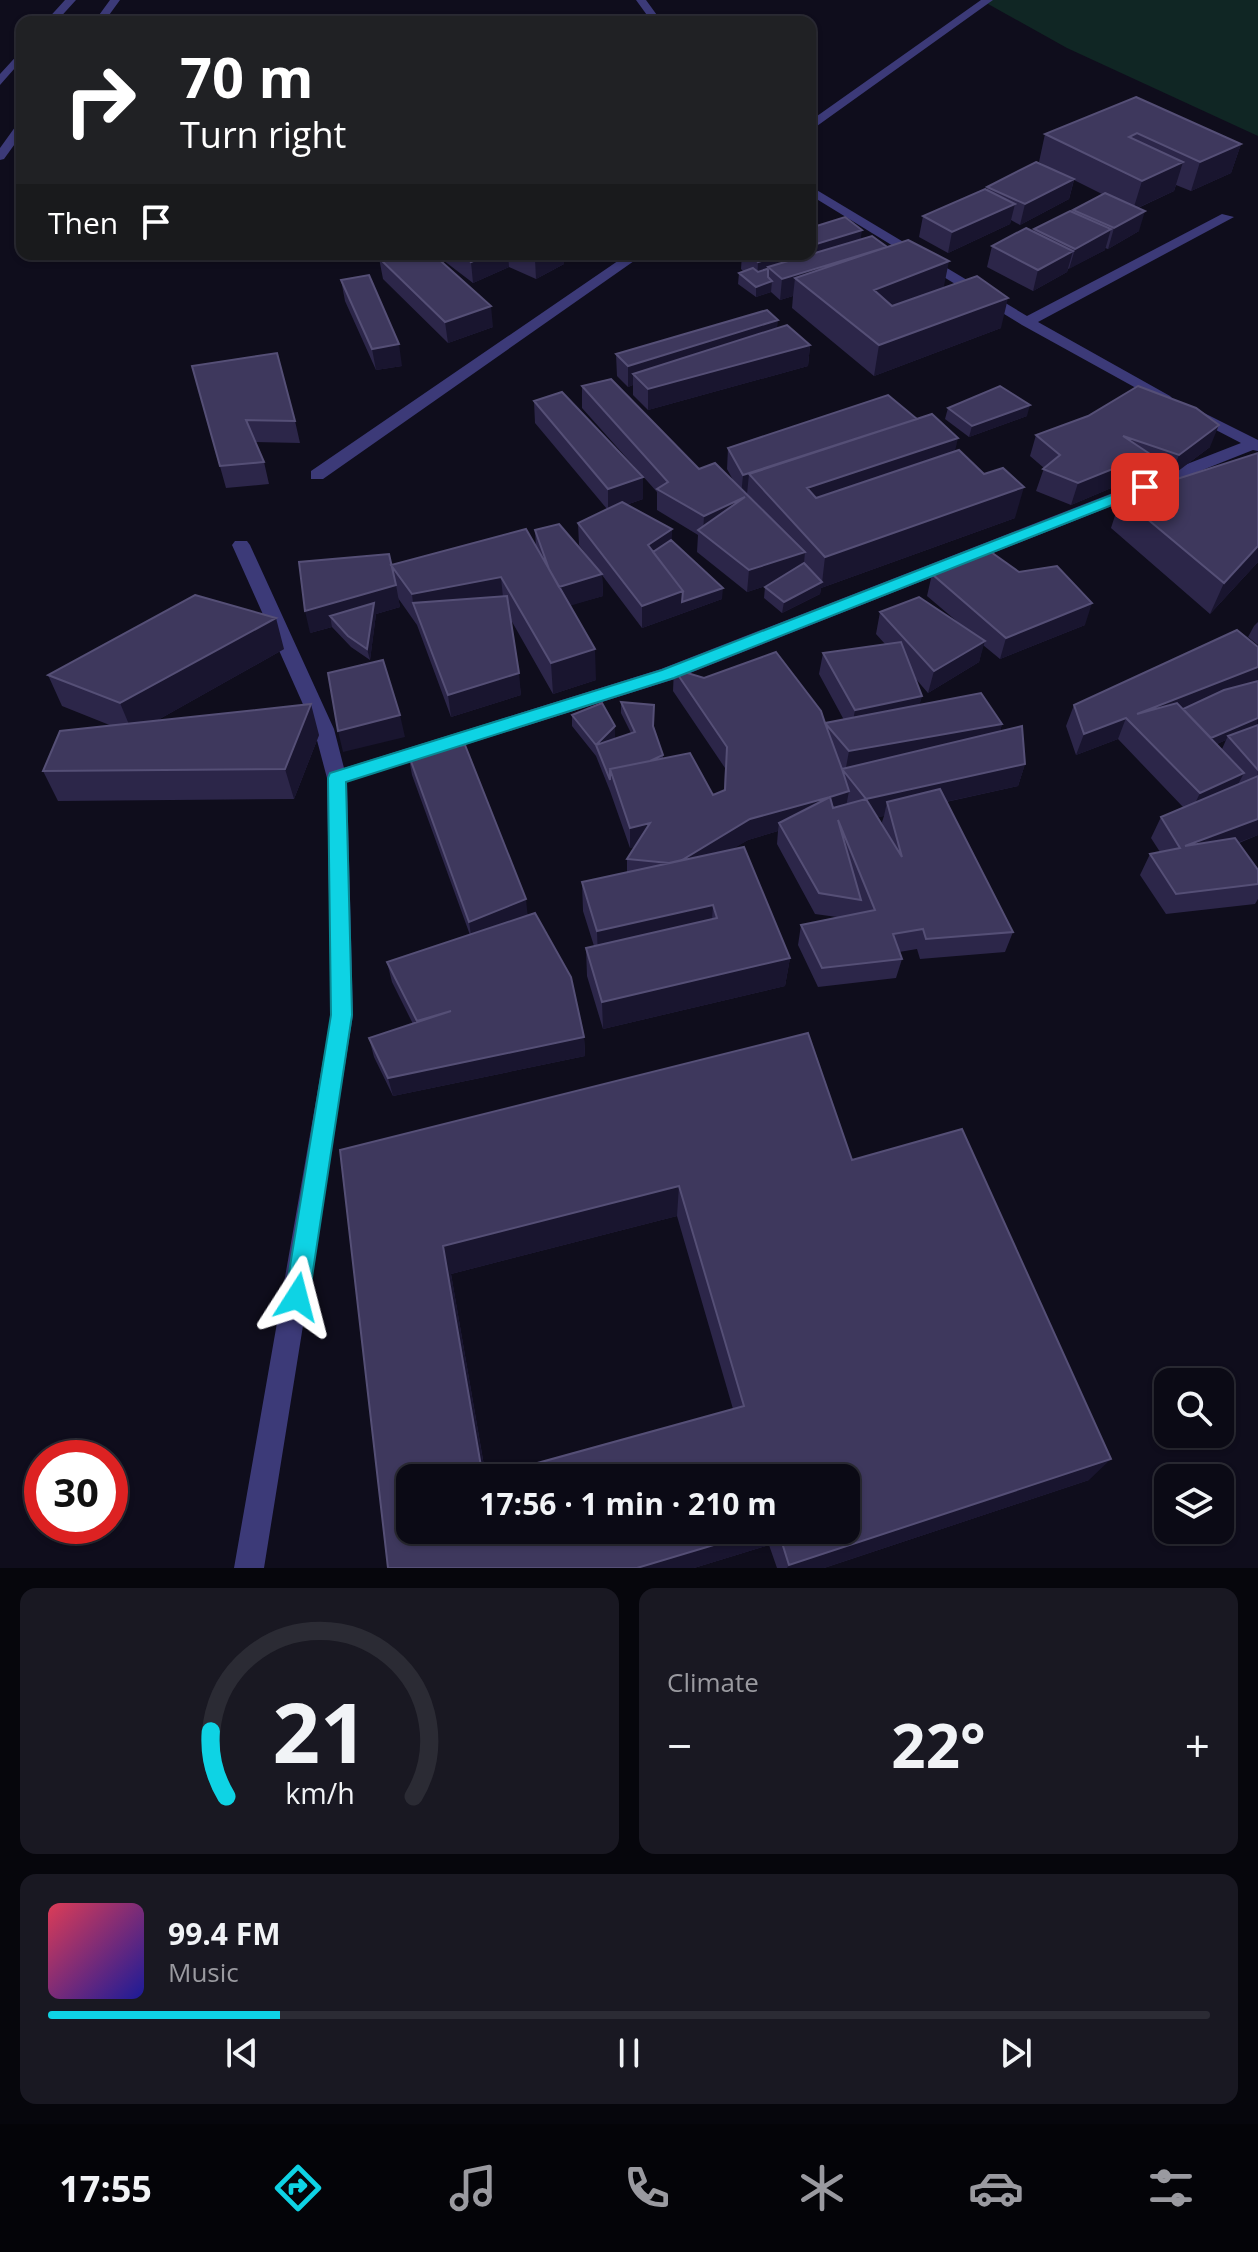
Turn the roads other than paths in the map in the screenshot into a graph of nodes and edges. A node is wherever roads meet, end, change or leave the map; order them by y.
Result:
1 (71, 0) edge
2 (988, 0) edge
3 (56, 16) edge
4 (16, 61) edge
5 (0, 82) edge
6 (816, 123) edge
7 (16, 134) edge
8 (0, 156) edge
9 (816, 194) edge
10 (1227, 217) dead end
11 (628, 260) edge
12 (1027, 322) junction
13 (1256, 445) edge
14 (317, 475) dead end
15 (241, 545) dead end
16 (337, 778) junction
17 (249, 1568) edge

1 - 3 street
2 - 6 street
4 - 5 street
7 - 8 street
9 - 12 street
10 - 12 street
11 - 14 street
12 - 13 street
13 - 16 street
15 - 16 street
16 - 17 street

